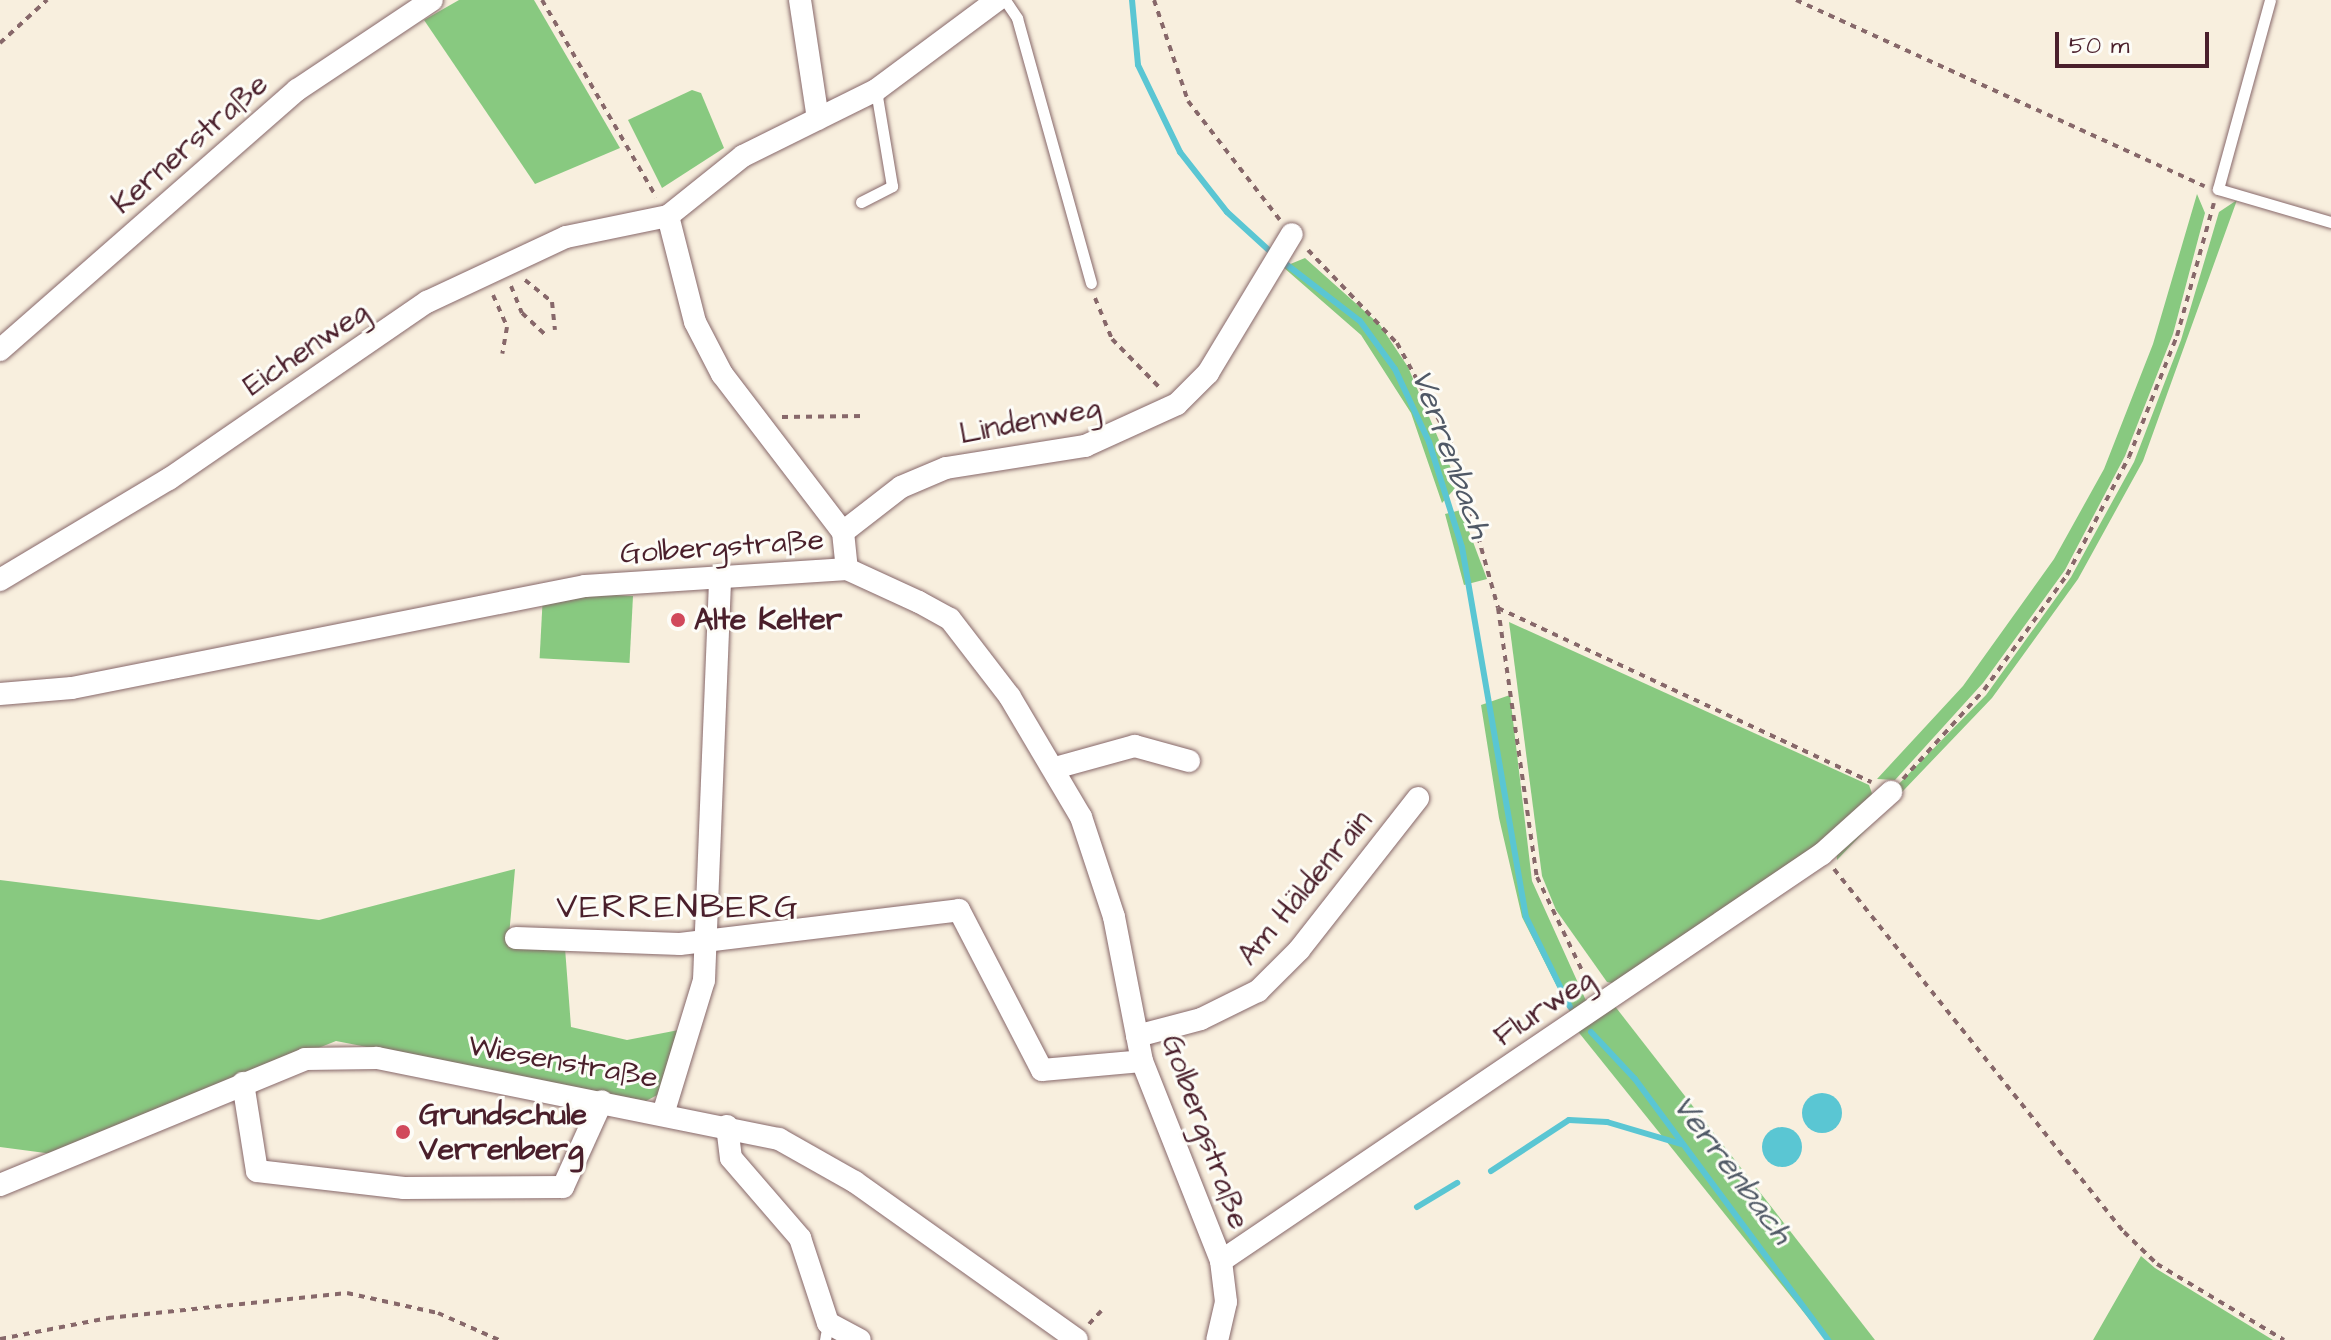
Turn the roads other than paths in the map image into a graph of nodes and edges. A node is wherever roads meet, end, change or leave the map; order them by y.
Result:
1 (432, 0) edge
2 (800, 0) edge
3 (997, 0) edge
4 (1005, 0) edge
5 (2270, 0) edge
6 (876, 90) junction
7 (818, 119) junction
8 (861, 202) dead end
9 (668, 216) junction
10 (2331, 222) edge
11 (1292, 234) road end
12 (1091, 283) road end
13 (0, 350) edge
14 (843, 532) junction
15 (847, 569) junction
16 (720, 576) junction
17 (0, 580) edge
18 (0, 694) edge
19 (1189, 761) dead end
20 (1055, 768) junction
21 (1891, 792) road end
22 (1418, 798) dead end
23 (516, 938) dead end
24 (708, 942) junction
25 (1137, 1036) junction
26 (1142, 1061) junction
27 (243, 1083) junction
28 (602, 1101) junction
29 (664, 1111) junction
30 (727, 1126) junction
31 (3, 1179) edge
32 (1221, 1261) junction
33 (827, 1332) edge
34 (860, 1340) edge
35 (1077, 1340) edge
36 (1217, 1340) edge

1 - 13 street, Kernerstraße
2 - 7 street
3 - 6 street
4 - 12 lane
5 - 10 lane
6 - 7 street
6 - 8 lane
7 - 9 street
9 - 14 street
9 - 17 street, Eichenweg
11 - 14 street, Lindenweg
14 - 15 street
15 - 16 street, Golbergstraße
15 - 20 street, Golbergstraße
16 - 18 street, Golbergstraße
16 - 24 street
19 - 20 street
20 - 25 street, Golbergstraße
21 - 32 street, Flurweg
22 - 25 street, Am Häldenrain
23 - 24 street
24 - 26 street
24 - 29 street
25 - 26 street, Golbergstraße
26 - 32 street, Golbergstraße
27 - 28 street, Wiesenstraße
27 - 28 street
27 - 31 street, Wiesenstraße
28 - 29 street, Wiesenstraße
29 - 30 street, Wiesenstraße
30 - 33 street
30 - 35 street, Wiesenstraße
32 - 36 street, Golbergstraße
33 - 34 street

